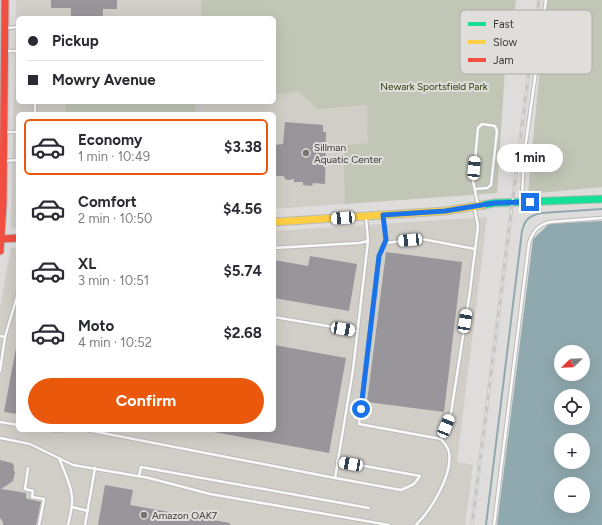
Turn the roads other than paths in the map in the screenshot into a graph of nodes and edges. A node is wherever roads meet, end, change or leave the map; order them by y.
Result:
1 (5, 0) edge
2 (546, 0) edge
3 (545, 10) edge
4 (16, 27) edge
5 (5, 28) junction
6 (3, 40) edge
7 (5, 51) junction
8 (16, 51) edge
9 (536, 74) edge
10 (4, 132) junction
11 (16, 132) edge
12 (16, 160) edge
13 (3, 161) junction
14 (474, 189) junction
15 (602, 199) edge
16 (522, 202) junction
17 (476, 206) junction
18 (383, 215) junction
19 (366, 216) junction
20 (602, 218) edge
21 (276, 222) edge
22 (0, 238) edge
23 (16, 238) edge
24 (368, 242) junction
25 (384, 243) junction
26 (276, 248) edge
27 (475, 249) junction
28 (0, 251) edge
29 (16, 300) edge
30 (276, 317) edge
31 (357, 331) junction
32 (0, 336) edge
33 (5, 337) junction
34 (0, 370) edge
35 (0, 422) edge
36 (16, 425) edge
37 (97, 432) edge
38 (0, 438) edge
39 (441, 439) junction
40 (59, 458) junction
41 (337, 461) junction
42 (28, 468) dead end
43 (95, 468) junction
44 (139, 476) junction
45 (335, 478) junction
46 (72, 507) junction
47 (369, 508) dead end
48 (88, 511) junction
49 (39, 525) edge
50 (68, 525) edge
51 (85, 525) edge
52 (390, 525) edge
53 (416, 525) edge
54 (494, 525) edge

1 - 5 main road
2 - 3 lane
4 - 5 lane
5 - 6 main road
6 - 7 main road
7 - 8 lane
7 - 10 main road
9 - 16 lane
10 - 11 lane
10 - 13 main road
12 - 13 lane
13 - 22 main road
14 - 14 lane
14 - 17 lane
15 - 16 main road
16 - 17 main road
17 - 18 main road
17 - 27 lane
18 - 19 main road
18 - 25 lane
19 - 21 main road
19 - 24 lane
20 - 54 lane
22 - 23 main road
22 - 28 main road
24 - 26 lane
24 - 31 lane
25 - 27 lane
25 - 39 lane
27 - 39 lane
29 - 33 lane
30 - 31 lane
31 - 41 lane
32 - 33 lane
33 - 34 lane
35 - 36 lane
37 - 45 lane
38 - 40 lane
39 - 53 lane
40 - 43 lane
40 - 46 lane
41 - 45 lane
41 - 45 lane
42 - 49 lane
43 - 44 lane
43 - 48 lane
44 - 47 lane
44 - 52 lane
46 - 48 lane
46 - 50 lane
48 - 51 lane

